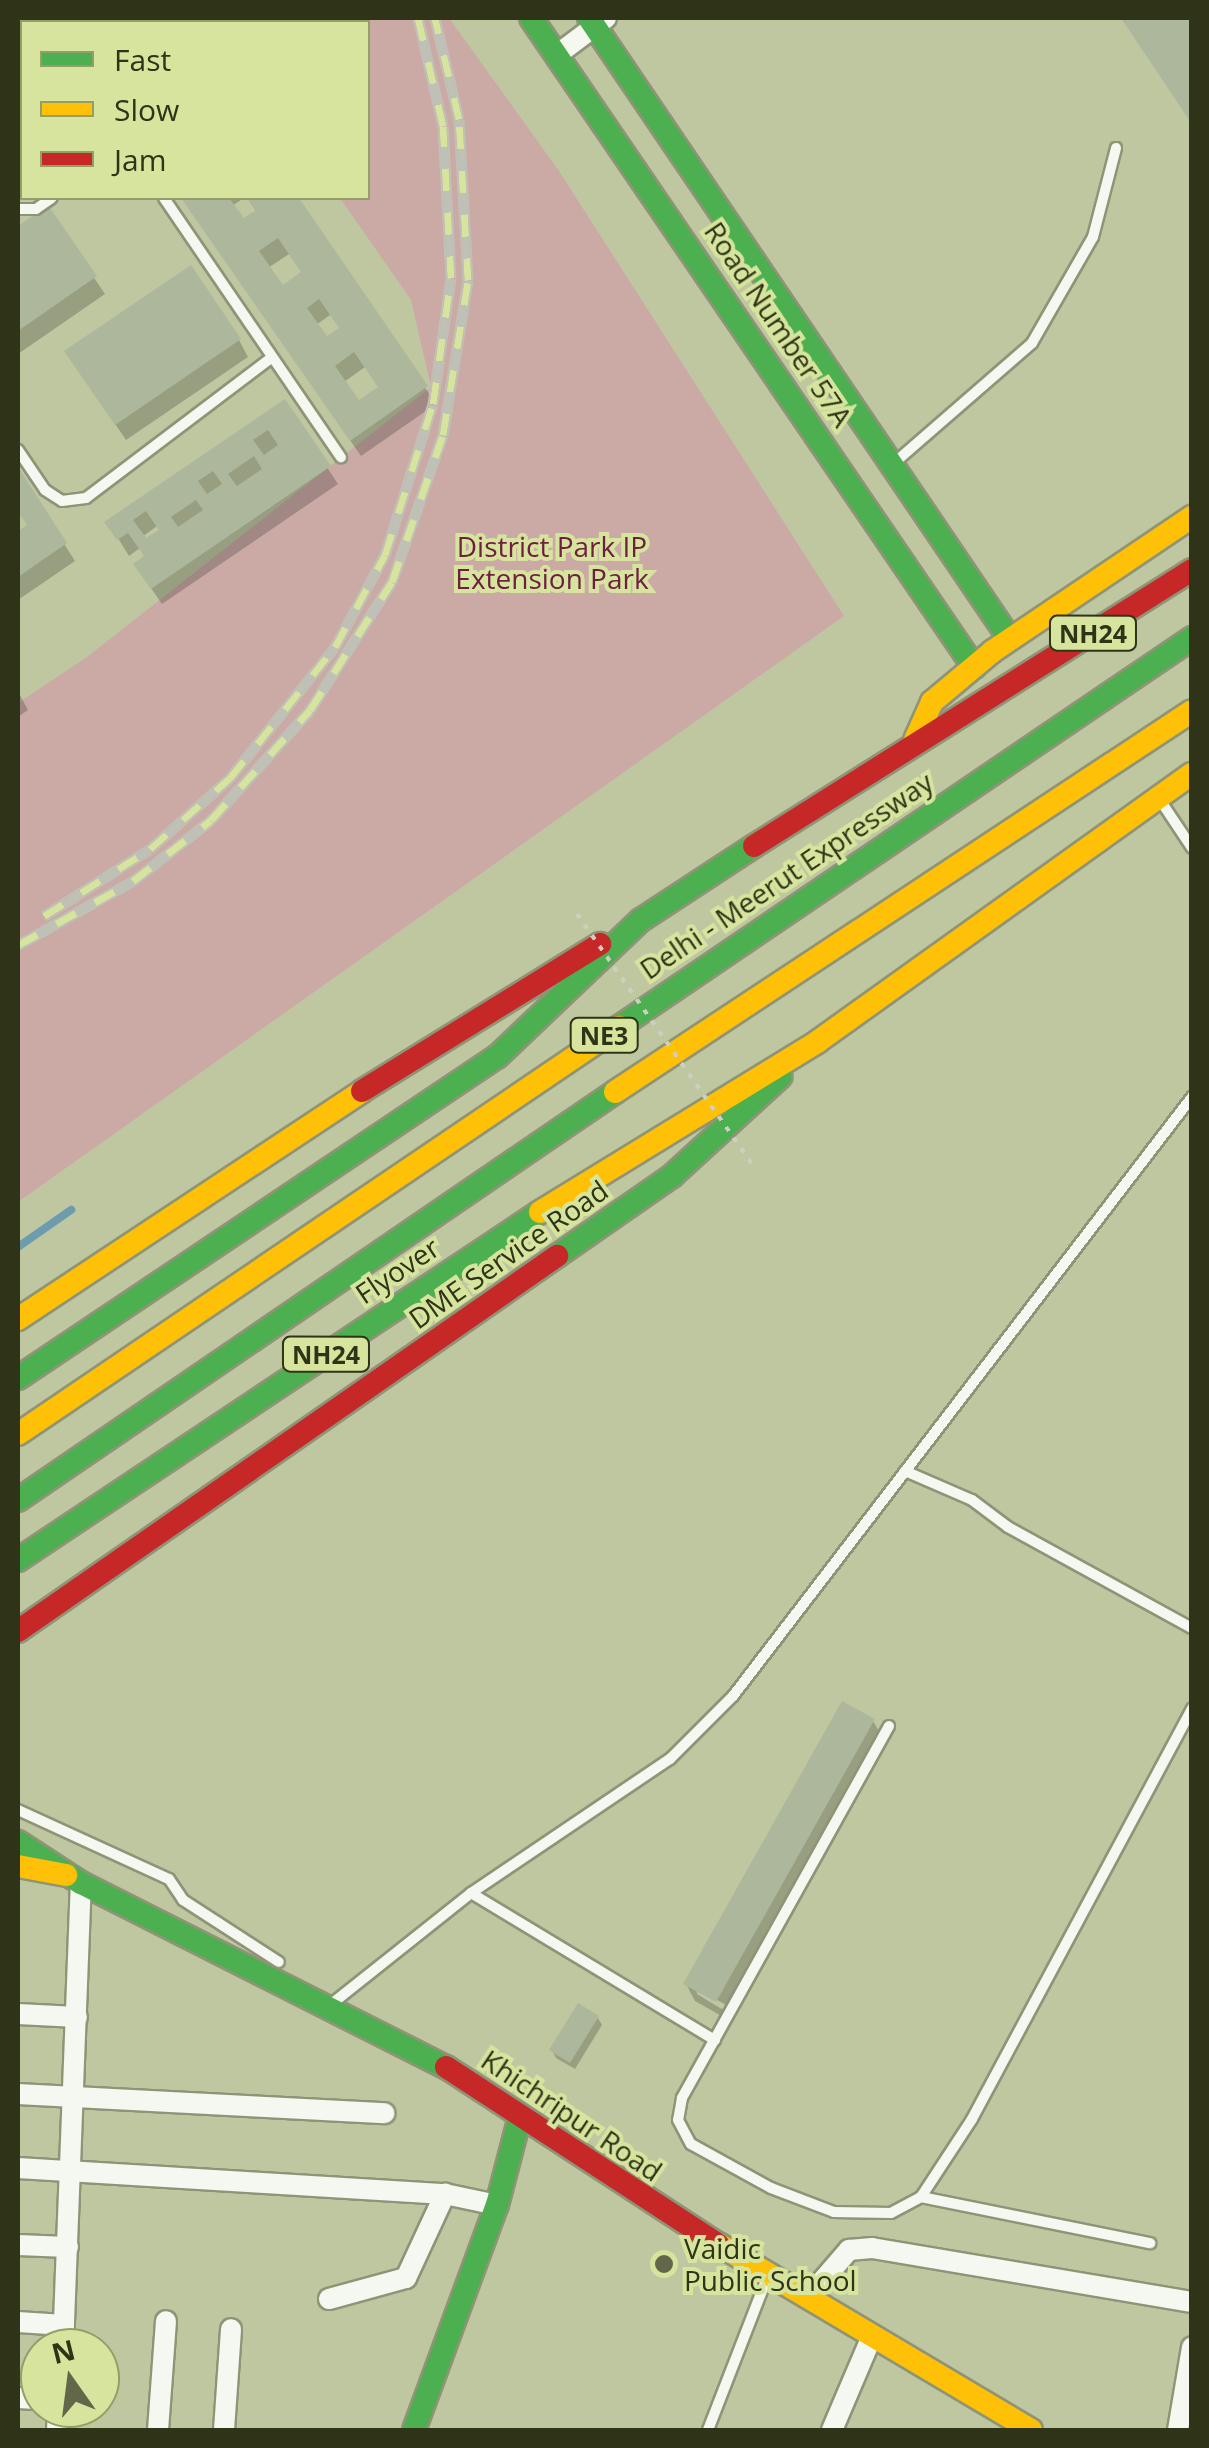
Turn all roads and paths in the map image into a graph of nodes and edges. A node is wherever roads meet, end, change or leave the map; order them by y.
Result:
1 (531, 18) edge
2 (597, 20) edge
3 (558, 54) junction
4 (1116, 148) dead end
5 (49, 200) edge
6 (165, 200) edge
7 (18, 209) edge
8 (271, 358) junction
9 (18, 450) edge
10 (341, 457) dead end
11 (890, 466) junction
12 (1192, 517) edge
13 (1192, 570) edge
14 (1192, 638) edge
15 (1010, 640) junction
16 (974, 667) junction
17 (1192, 712) edge
18 (915, 740) junction
19 (1192, 774) edge
20 (1192, 786) edge
21 (1162, 802) junction
22 (1140, 814) junction
23 (1192, 848) edge
24 (577, 914) dead end
25 (642, 920) junction
26 (818, 1042) junction
27 (1192, 1098) edge
28 (756, 1170) dead end
29 (18, 1320) edge
30 (18, 1378) edge
31 (18, 1434) edge
32 (905, 1471) junction
33 (18, 1500) edge
34 (18, 1560) edge
35 (1192, 1628) edge
36 (18, 1631) edge
37 (1192, 1708) edge
38 (889, 1726) dead end
39 (18, 1810) edge
40 (18, 1842) edge
41 (18, 1866) edge
42 (74, 1879) junction
43 (471, 1893) junction
44 (279, 1962) dead end
45 (330, 2006) junction
46 (18, 2014) edge
47 (77, 2017) junction
48 (715, 2040) junction
49 (18, 2094) edge
50 (74, 2097) junction
51 (385, 2112) dead end
52 (520, 2117) junction
53 (18, 2168) edge
54 (69, 2172) junction
55 (445, 2194) junction
56 (922, 2197) junction
57 (497, 2205) junction
58 (1150, 2243) dead end
59 (18, 2245) edge
60 (68, 2246) junction
61 (769, 2272) junction
62 (810, 2295) junction
63 (328, 2299) dead end
64 (1192, 2302) edge
65 (166, 2321) dead end
66 (18, 2322) edge
67 (64, 2325) junction
68 (64, 2328) edge
69 (231, 2329) dead end
70 (872, 2336) junction
71 (1192, 2347) edge
72 (158, 2430) edge
73 (224, 2430) edge
74 (414, 2430) edge
75 (708, 2430) edge
76 (832, 2430) edge
77 (1031, 2430) edge
78 (1178, 2430) edge

1 - 3 main road, Road Number 57A
2 - 3 street
2 - 11 main road, Road Number 57A
3 - 16 main road, Road Number 57A
4 - 11 lane
5 - 7 lane
6 - 8 lane
8 - 9 lane
8 - 10 lane
11 - 15 main road, Road Number 57A
12 - 15 main road
13 - 18 main road, NH24
14 - 31 main road, Delhi - Meerut Expressway / NE3
15 - 16 main road
16 - 18 main road
17 - 33 main road, NE3
18 - 25 main road
19 - 22 main road
20 - 21 main road
21 - 22 main road
21 - 23 lane
22 - 26 main road
24 - 28 path, bridge
25 - 29 main road
25 - 30 main road
26 - 34 main road, Flyover / NH24
26 - 36 main road, DME Service Road
27 - 32 lane
32 - 35 lane
32 - 43 lane
37 - 56 lane
38 - 48 lane
39 - 44 lane
40 - 42 main road, Khichripur Road
41 - 42 main road, Khichripur Road
42 - 45 main road, Khichripur Road
42 - 47 street
43 - 45 lane
43 - 48 lane
45 - 52 main road, Khichripur Road
46 - 47 street
47 - 50 street
48 - 56 lane
49 - 50 street
50 - 51 street
50 - 54 street
52 - 57 main road
52 - 61 main road, Khichripur Road
53 - 54 street
54 - 55 street
54 - 60 street
55 - 57 street
55 - 63 street
56 - 58 lane
57 - 74 main road
59 - 60 street
60 - 67 street
61 - 62 main road, Khichripur Road
61 - 75 lane
62 - 64 street
62 - 70 main road, Khichripur Road
65 - 72 street
66 - 67 street
67 - 68 street
69 - 73 street
70 - 76 street
70 - 77 main road, Khichripur Road
71 - 78 street

